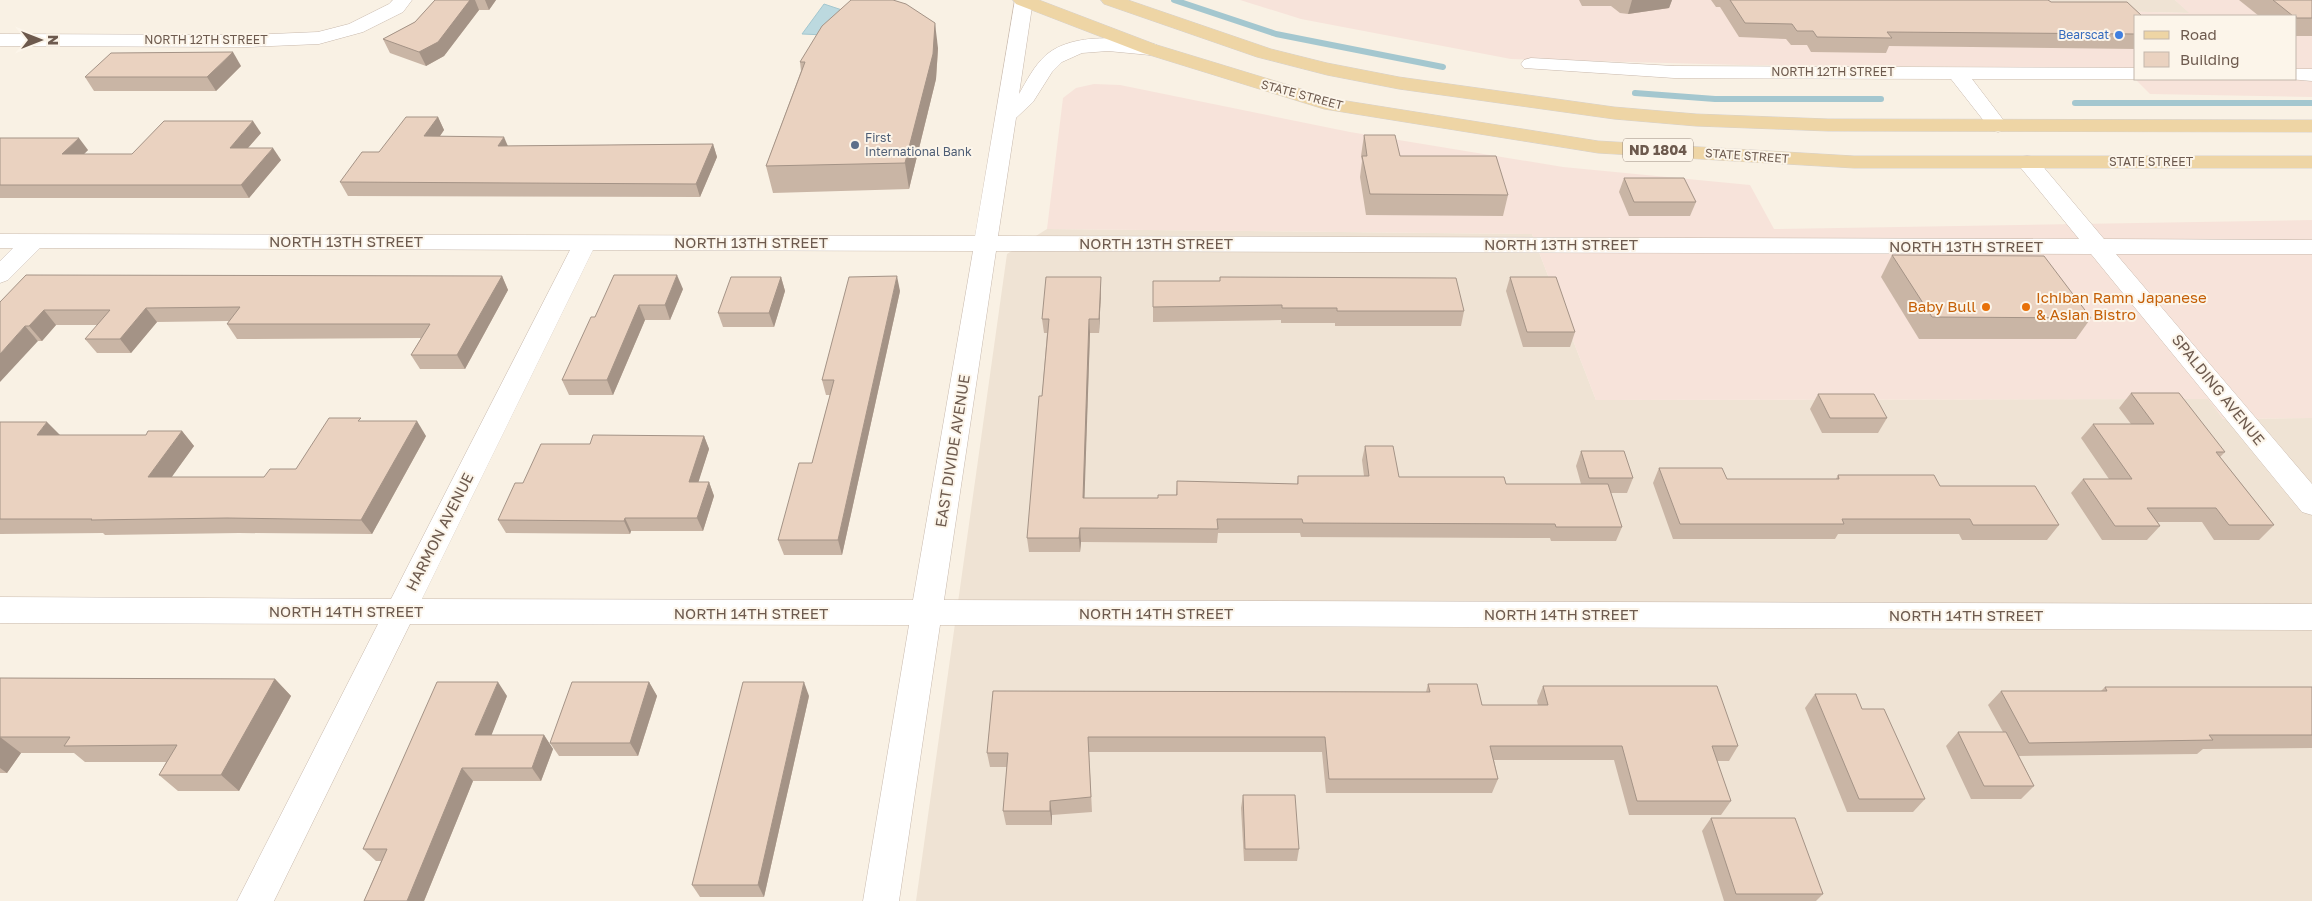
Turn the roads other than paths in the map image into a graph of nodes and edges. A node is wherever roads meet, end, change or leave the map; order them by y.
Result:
1 (402, 0) edge
2 (1024, 0) edge
3 (1110, 0) edge
4 (0, 40) edge
5 (1150, 49) junction
6 (1531, 64) dead end
7 (1957, 73) junction
8 (2134, 74) edge
9 (2297, 75) edge
10 (2312, 75) edge
11 (1007, 115) junction
12 (1998, 126) junction
13 (2224, 126) junction
14 (2312, 126) edge
15 (1775, 158) junction
16 (2027, 162) junction
17 (2312, 162) edge
18 (0, 241) edge
19 (34, 241) junction
20 (585, 243) junction
21 (986, 243) junction
22 (2100, 247) junction
23 (2312, 247) edge
24 (0, 275) edge
25 (2312, 504) edge
26 (0, 610) edge
27 (400, 612) junction
28 (927, 614) junction
29 (2312, 617) edge
30 (255, 901) edge
31 (881, 901) edge

1 - 4 street, NORTH 12TH STREET
2 - 5 main road, STATE STREET / ND 1804
2 - 11 street, EAST DIVIDE AVENUE
3 - 12 main road, ND 1804
5 - 11 street
5 - 15 main road, STATE STREET / ND 1804
6 - 7 street, NORTH 12TH STREET
7 - 8 street, NORTH 12TH STREET
7 - 12 street
9 - 10 street
11 - 21 street, EAST DIVIDE AVENUE
12 - 13 main road, ND 1804
12 - 15 main road
13 - 14 main road, ND 1804
13 - 16 main road
15 - 16 main road, STATE STREET / ND 1804
16 - 17 main road, STATE STREET / ND 1804
16 - 22 street, SPALDING AVENUE
18 - 19 street, NORTH 13TH STREET
19 - 20 street, NORTH 13TH STREET
19 - 24 street
20 - 21 street, NORTH 13TH STREET
20 - 27 street, HARMON AVENUE
21 - 22 street, NORTH 13TH STREET
21 - 28 street, EAST DIVIDE AVENUE
22 - 23 street, NORTH 13TH STREET
22 - 25 street, SPALDING AVENUE
26 - 27 street, NORTH 14TH STREET
27 - 28 street, NORTH 14TH STREET
27 - 30 street, HARMON AVENUE
28 - 29 street, NORTH 14TH STREET
28 - 31 street, EAST DIVIDE AVENUE

